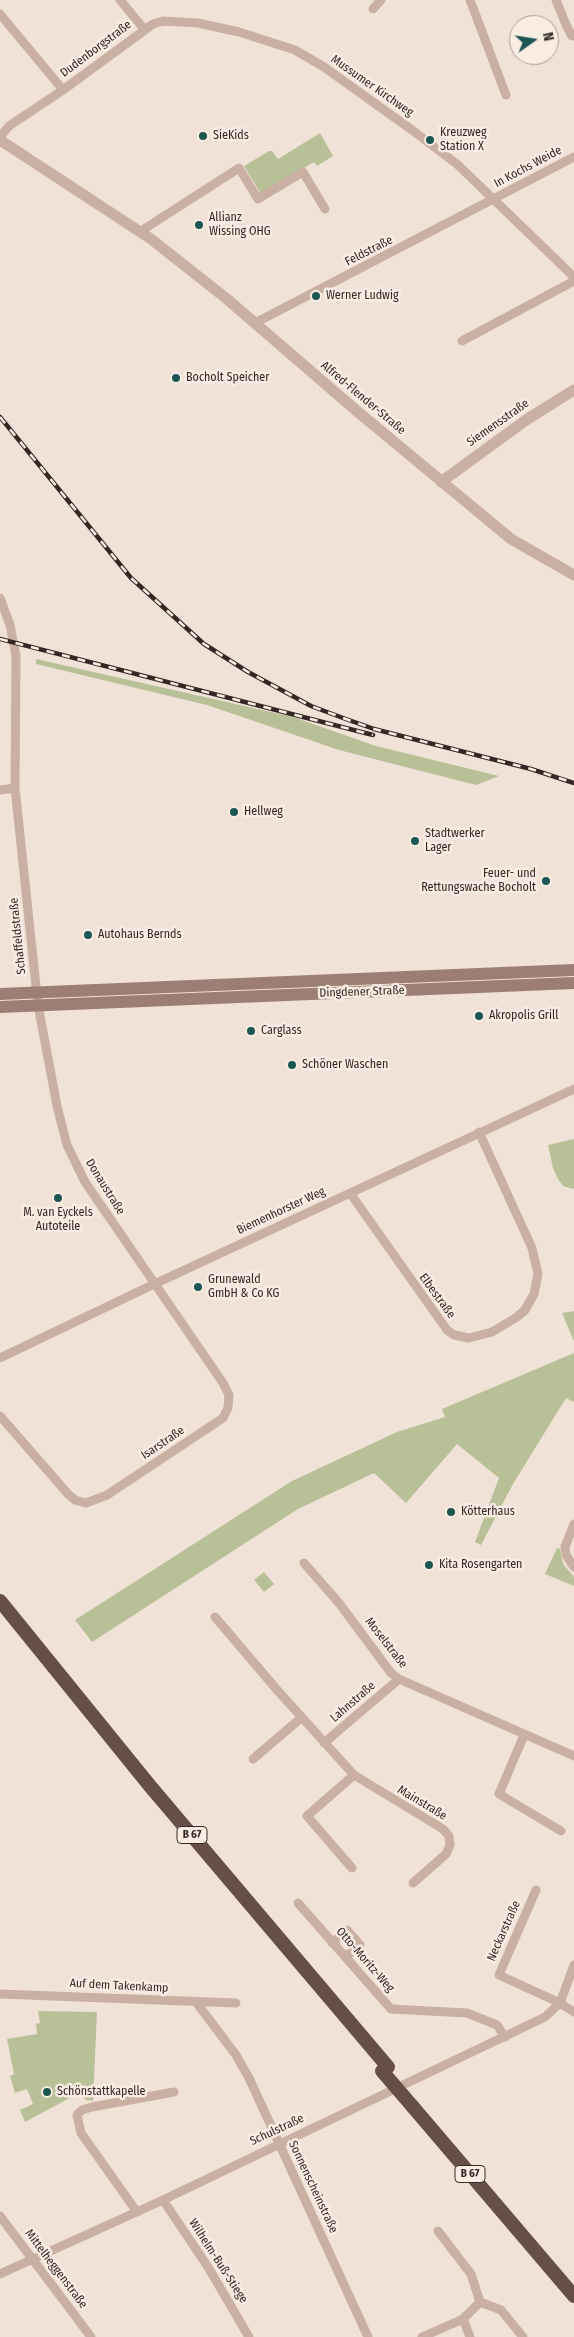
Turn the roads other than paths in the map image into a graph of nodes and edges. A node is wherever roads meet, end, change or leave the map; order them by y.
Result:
1 (120, 0) edge
2 (381, 0) edge
3 (479, 0) edge
4 (556, 0) edge
5 (471, 4) edge
6 (373, 9) dead end
7 (0, 14) edge
8 (570, 25) edge
9 (144, 29) junction
10 (574, 36) edge
11 (63, 90) junction
12 (506, 96) dead end
13 (0, 139) edge
14 (574, 156) edge
15 (494, 199) junction
16 (325, 209) dead end
17 (140, 231) junction
18 (574, 279) edge
19 (255, 324) junction
20 (462, 340) dead end
21 (574, 390) edge
22 (441, 482) junction
23 (574, 574) edge
24 (0, 598) edge
25 (15, 788) junction
26 (0, 790) edge
27 (574, 970) edge
28 (229, 983) junction
29 (574, 984) edge
30 (36, 992) junction
31 (0, 994) edge
32 (150, 1000) junction
33 (38, 1005) junction
34 (0, 1006) edge
35 (574, 1089) edge
36 (479, 1132) junction
37 (350, 1193) junction
38 (154, 1284) junction
39 (0, 1358) edge
40 (0, 1416) edge
41 (574, 1524) edge
42 (304, 1563) dead end
43 (574, 1567) edge
44 (0, 1601) edge
45 (0, 1614) edge
46 (215, 1617) dead end
47 (399, 1679) junction
48 (301, 1718) junction
49 (524, 1735) junction
50 (324, 1743) junction
51 (574, 1756) edge
52 (253, 1759) dead end
53 (354, 1775) junction
54 (562, 1831) dead end
55 (352, 1868) dead end
56 (413, 1883) dead end
57 (536, 1890) dead end
58 (298, 1903) dead end
59 (332, 1943) junction
60 (345, 1957) junction
61 (574, 1965) edge
62 (0, 1994) edge
63 (196, 2002) junction
64 (560, 2002) junction
65 (236, 2003) dead end
66 (574, 2012) edge
67 (505, 2037) junction
68 (385, 2069) junction
69 (174, 2092) dead end
70 (416, 2104) junction
71 (279, 2143) junction
72 (163, 2200) junction
73 (137, 2212) junction
74 (0, 2216) edge
75 (438, 2231) dead end
76 (33, 2259) junction
77 (0, 2274) edge
78 (574, 2281) edge
79 (574, 2296) edge
80 (480, 2302) junction
81 (463, 2319) junction
82 (91, 2337) edge
83 (249, 2337) edge
84 (368, 2337) edge
85 (422, 2337) edge
86 (470, 2337) edge
87 (523, 2337) edge

1 - 9 street
2 - 6 street
3 - 5 street
4 - 8 street
5 - 12 street
7 - 11 street, Dudenborgstraße
8 - 10 street
9 - 11 street, Dudenborgstraße
9 - 15 street, Mussumer Kirchweg
11 - 13 street, Dudenborgstraße
13 - 17 street, Alfred-Flender-Straße
14 - 15 street, In Kochs Weide
15 - 18 street, Mussumer Kirchweg
15 - 19 street, Feldstraße
16 - 17 street
17 - 19 street, Alfred-Flender-Straße
18 - 20 street, Mussumer Kirchweg
19 - 22 street, Alfred-Flender-Straße
21 - 22 street, Siemensstraße
22 - 23 street, Alfred-Flender-Straße
24 - 25 street, Schaffeldstraße
25 - 26 street
25 - 30 street, Schaffeldstraße
27 - 28 main road, Dingdener Straße
28 - 30 main road, Dingdener Straße
28 - 32 main road, Dingdener Straße
29 - 32 main road, Dingdener Straße
30 - 31 main road, Dingdener Straße
30 - 33 street, Schaffeldstraße
32 - 33 main road, Dingdener Straße
33 - 34 main road, Dingdener Straße
33 - 38 street, Donaustraße
35 - 36 street, Biemenhorster Weg
36 - 37 street, Biemenhorster Weg
36 - 37 street, Elbestraße
37 - 38 street, Biemenhorster Weg
38 - 39 street, Biemenhorster Weg
38 - 40 street, Isarstraße
41 - 43 street
42 - 47 street, Moselstraße
44 - 68 highway, B 67
45 - 68 highway, B 67
46 - 48 street, Mainstraße
47 - 49 street, Moselstraße
47 - 50 street, Lahnstraße
48 - 50 street, Mainstraße
48 - 52 street
49 - 51 street, Moselstraße
49 - 54 street
50 - 53 street, Mainstraße
53 - 55 street
53 - 56 street, Mainstraße
57 - 64 street, Neckarstraße
58 - 59 street, Otto-Moritz-Weg
59 - 60 street, Otto-Moritz-Weg
59 - 60 street
60 - 67 street, Otto-Moritz-Weg
61 - 64 street
62 - 63 street, Auf dem Takenkamp
63 - 65 street, Auf dem Takenkamp
63 - 71 street, Sonnenscheinstraße
64 - 66 street
64 - 67 street, Schulstraße
67 - 71 street, Schulstraße
68 - 70 highway, B 67
69 - 73 street
70 - 78 highway, B 67
70 - 79 highway, B 67
71 - 72 street, Schulstraße
71 - 84 street, Sonnenscheinstraße
72 - 73 street, Schulstraße
72 - 83 street, Wilhelm-Buß-Stiege
73 - 76 street, Schulstraße
74 - 76 street, Mittelheggenstraße
75 - 80 street
76 - 77 street, Schulstraße
76 - 82 street, Mittelheggenstraße
80 - 81 street
80 - 87 street
81 - 85 street
81 - 86 street

